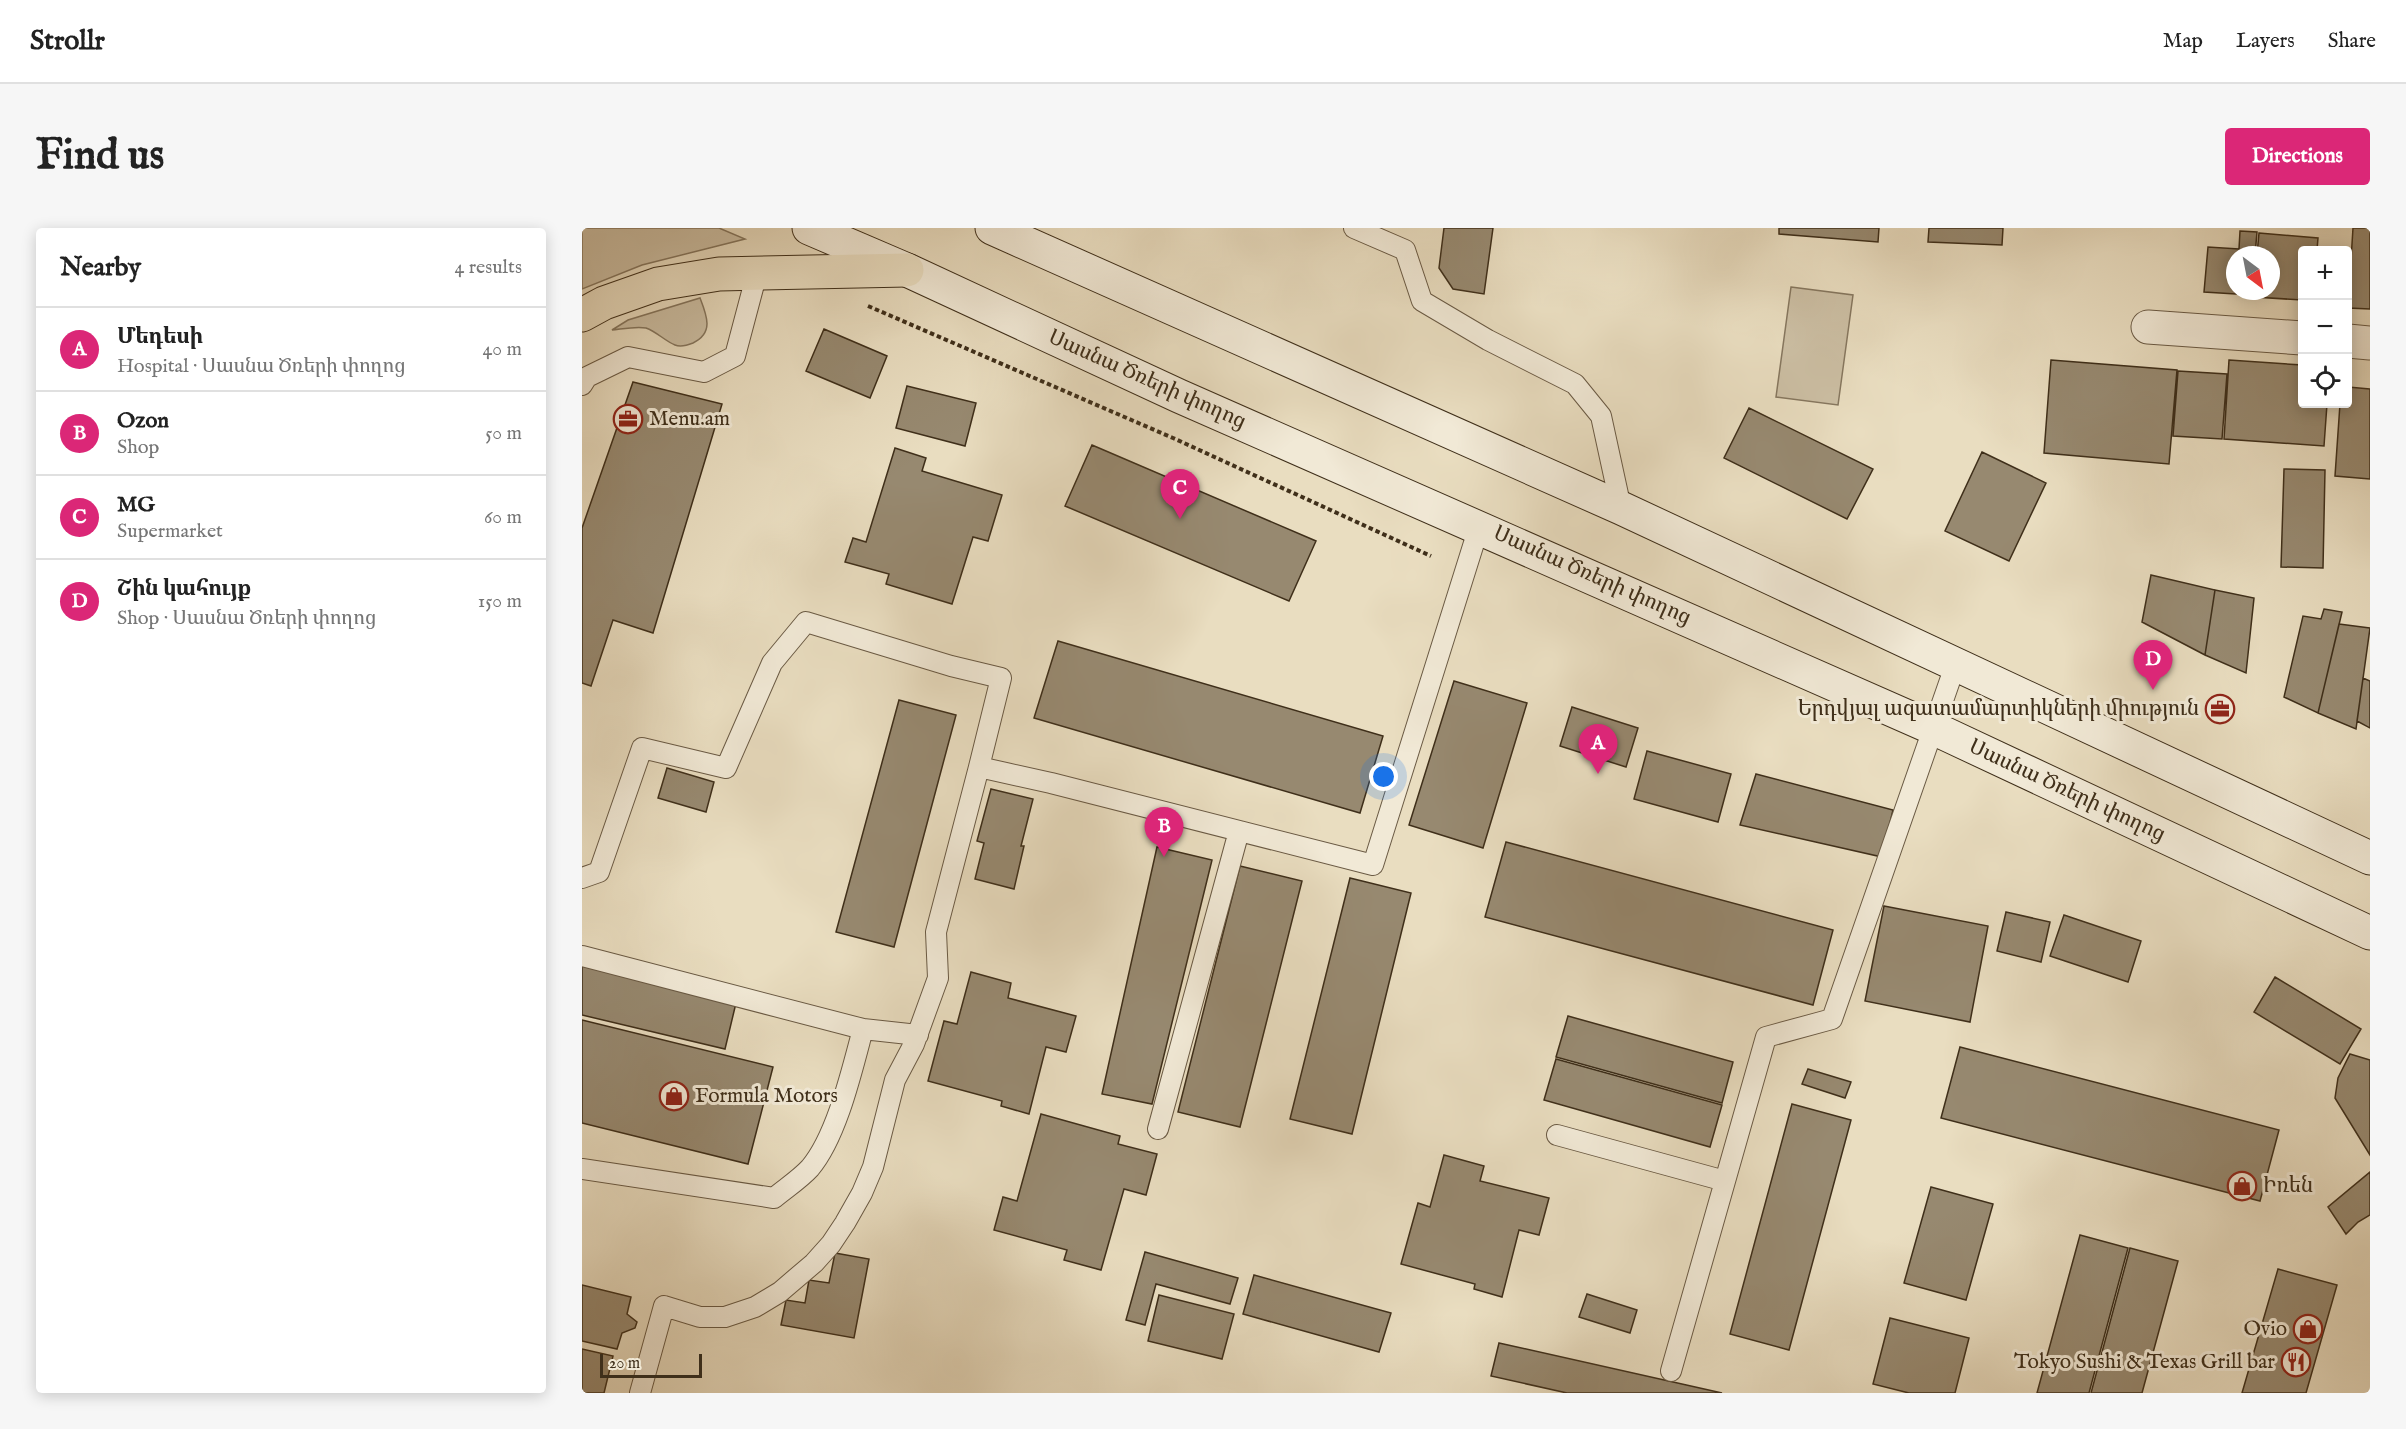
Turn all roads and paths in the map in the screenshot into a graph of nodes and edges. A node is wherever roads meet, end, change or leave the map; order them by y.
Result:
1 (809, 228) edge
2 (992, 228) edge
3 (1354, 228) edge
4 (907, 270) junction
5 (758, 273) junction
6 (865, 305) dead end
7 (582, 315) edge
8 (2148, 327) dead end
9 (2298, 338) edge
10 (2352, 341) edge
11 (2370, 343) edge
12 (582, 385) edge
13 (1621, 508) junction
14 (1479, 527) junction
15 (1431, 556) dead end
16 (1955, 666) junction
17 (1933, 728) junction
18 (980, 766) junction
19 (1239, 831) junction
20 (2370, 858) edge
21 (582, 878) edge
22 (2370, 933) edge
23 (582, 956) edge
24 (863, 1029) junction
25 (918, 1035) junction
26 (1158, 1129) dead end
27 (1557, 1135) dead end
28 (582, 1169) edge
29 (1725, 1181) junction
30 (1671, 1371) dead end
31 (640, 1393) edge

1 - 4 main road, Սասնա Ծռերի փողոց
2 - 13 main road
3 - 13 lane
4 - 5 main road
4 - 14 main road, Սասնա Ծռերի փողոց
5 - 7 main road
5 - 12 lane
6 - 15 path
8 - 9 main road
10 - 11 main road
13 - 16 main road
14 - 17 main road, Սասնա Ծռերի փողոց
14 - 19 lane
16 - 17 lane
16 - 20 main road
17 - 22 main road, Սասնա Ծռերի փողոց
17 - 29 lane
18 - 19 lane
18 - 21 lane
18 - 25 lane
19 - 26 lane
23 - 24 lane
24 - 25 lane
24 - 28 lane
25 - 31 lane
27 - 29 lane
29 - 30 lane

